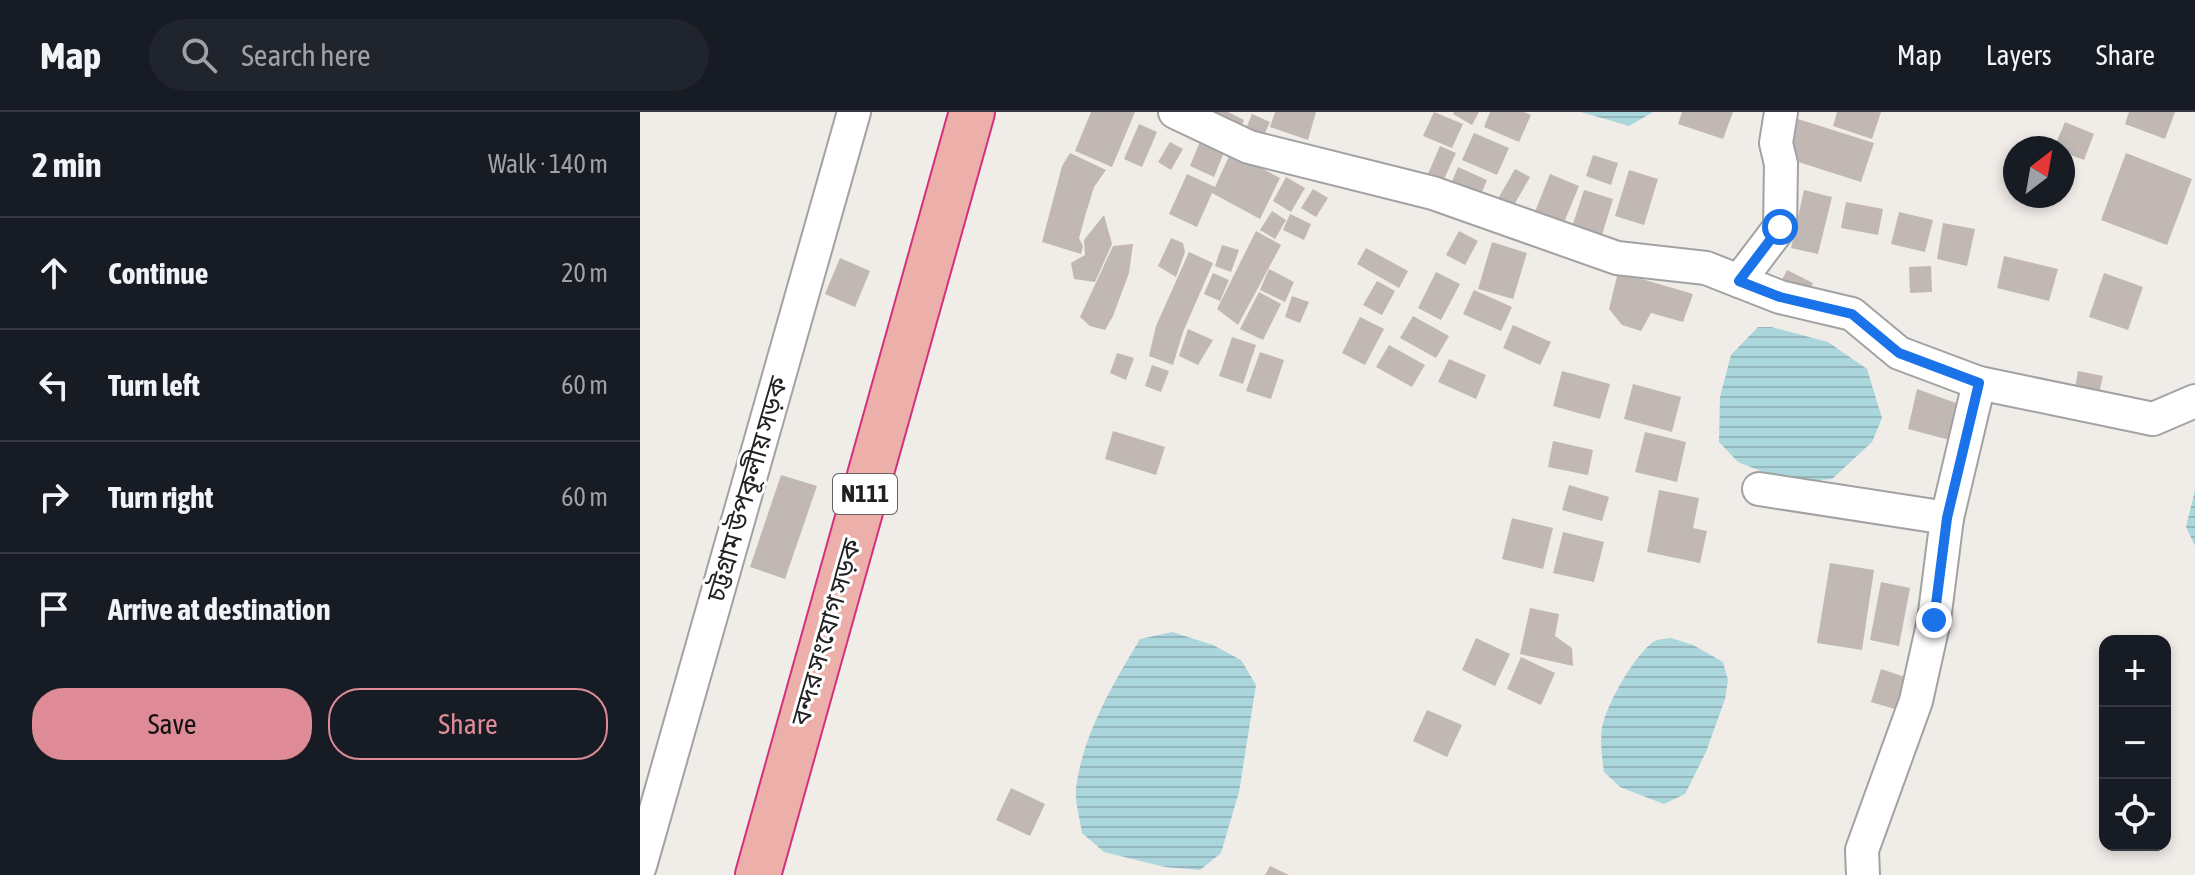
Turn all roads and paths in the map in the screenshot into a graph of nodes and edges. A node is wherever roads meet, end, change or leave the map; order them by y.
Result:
1 (854, 112) edge
2 (972, 112) edge
3 (1175, 112) edge
4 (1781, 112) edge
5 (1739, 281) junction
6 (1979, 383) junction
7 (2195, 401) edge
8 (1759, 489) dead end
9 (1947, 518) junction
10 (640, 866) edge
11 (758, 875) edge
12 (1863, 875) edge

1 - 10 street, চট্টগ্রাম উপকূলীয় সড়ক
2 - 11 highway, বন্দর সংযোগ সড়ক / N111
3 - 5 street
4 - 5 street
5 - 6 street
6 - 7 street
6 - 9 street
8 - 9 street
9 - 12 street

